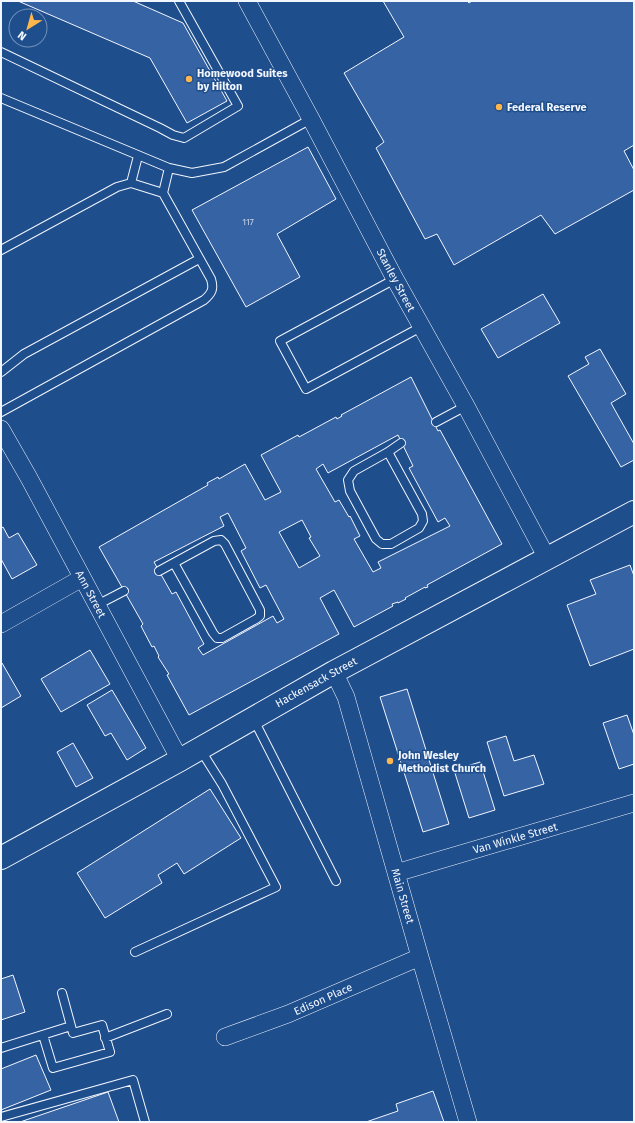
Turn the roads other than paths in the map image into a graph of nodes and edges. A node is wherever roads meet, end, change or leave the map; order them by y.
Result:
1 (179, 1) edge
2 (247, 1) edge
3 (1, 52) edge
4 (1, 98) edge
5 (311, 119) junction
6 (138, 156) junction
7 (169, 168) junction
8 (131, 183) junction
9 (163, 193) junction
10 (1, 250) edge
11 (199, 258) junction
12 (395, 279) junction
13 (421, 327) junction
14 (1, 372) edge
15 (466, 406) junction
16 (1, 412) edge
17 (436, 422) dead end
18 (1, 429) edge
19 (401, 443) dead end
20 (388, 452) junction
21 (634, 512) edge
22 (547, 558) junction
23 (174, 563) junction
24 (159, 571) dead end
25 (82, 578) junction
26 (124, 591) dead end
27 (97, 605) junction
28 (1, 624) edge
29 (334, 672) junction
30 (252, 717) junction
31 (200, 748) junction
32 (180, 760) junction
33 (634, 803) edge
34 (1, 858) edge
35 (396, 873) junction
36 (336, 881) dead end
37 (135, 952) dead end
38 (420, 957) junction
39 (62, 993) dead end
40 (167, 1014) dead end
41 (71, 1026) junction
42 (43, 1035) junction
43 (225, 1037) dead end
44 (105, 1038) junction
45 (1, 1048) edge
46 (1, 1117) edge
47 (145, 1122) edge
48 (468, 1122) edge

1 - 3 lane
2 - 5 street, Stanley Street
4 - 6 lane
5 - 7 lane
5 - 12 street, Stanley Street
6 - 7 lane
6 - 8 lane
7 - 9 lane
8 - 9 lane
8 - 10 lane
9 - 11 lane
11 - 14 lane
11 - 16 lane
12 - 13 street, Stanley Street
12 - 13 lane
13 - 15 street, Stanley Street
15 - 17 lane
15 - 22 street, Stanley Street
18 - 25 street, Ann Street
19 - 20 lane
20 - 20 lane
21 - 22 main road, Hackensack Street
22 - 29 main road, Hackensack Street
23 - 23 lane
23 - 24 lane
25 - 27 street, Ann Street
25 - 28 street
26 - 27 lane
27 - 32 street, Ann Street
29 - 30 main road, Hackensack Street
29 - 35 street, Main Street
30 - 31 main road, Hackensack Street
30 - 36 lane
31 - 32 main road, Hackensack Street
31 - 37 lane
32 - 34 main road, Hackensack Street
33 - 35 street, Van Winkle Street
35 - 38 street, Main Street
38 - 43 street, Edison Place
38 - 48 street, Main Street
39 - 41 lane
40 - 44 lane
41 - 42 lane
41 - 44 lane
42 - 44 lane
42 - 45 lane
46 - 47 lane

